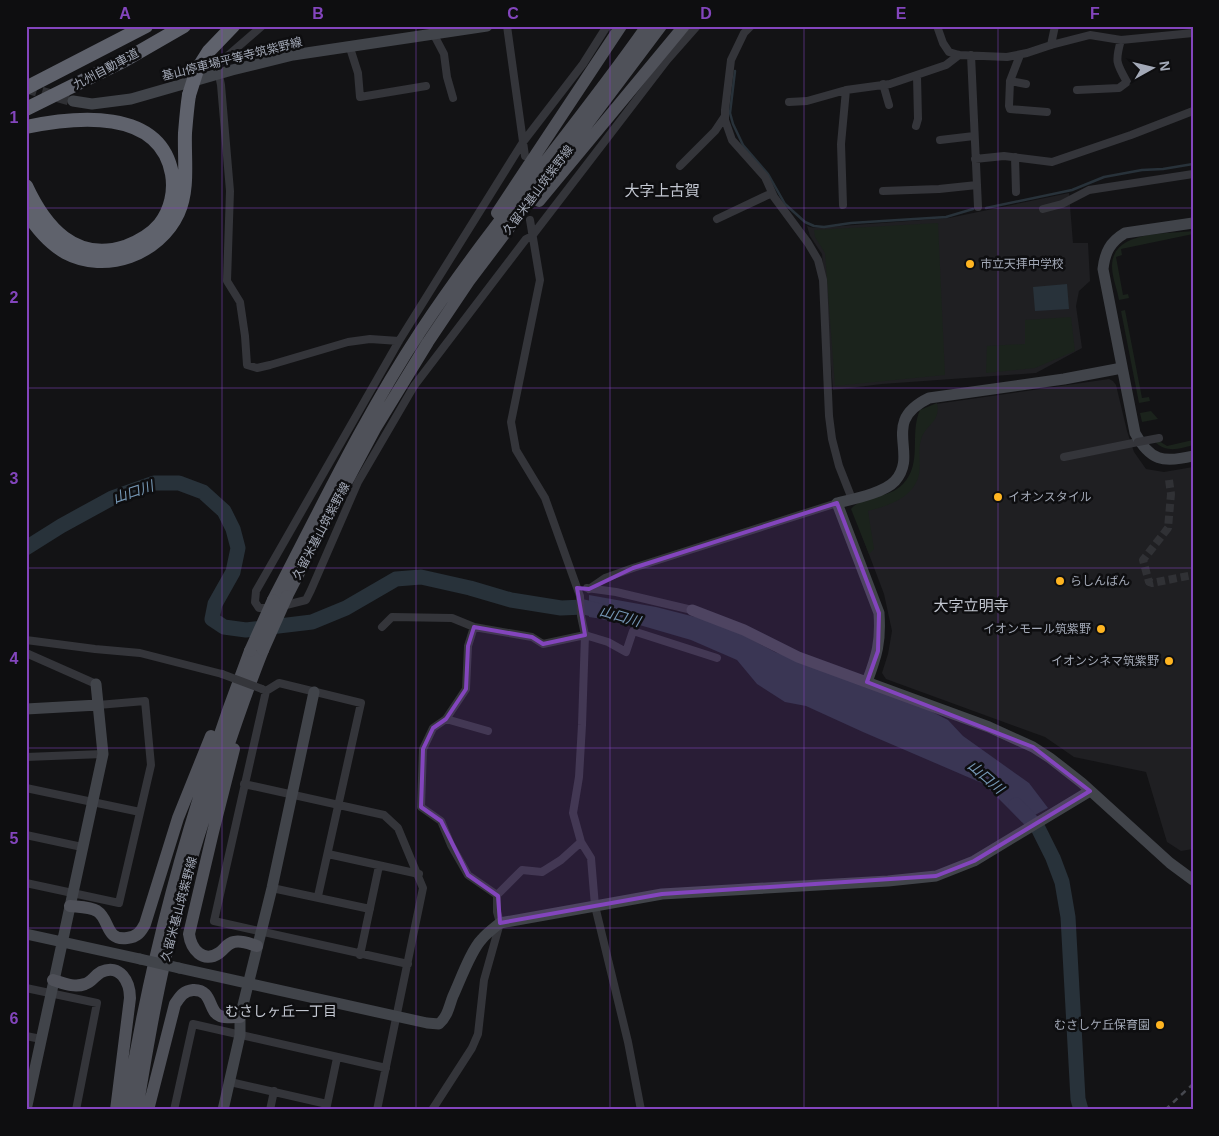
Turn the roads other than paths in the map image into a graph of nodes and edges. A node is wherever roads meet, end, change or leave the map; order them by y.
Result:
1 (146, 26) edge
2 (184, 26) edge
3 (233, 26) edge
4 (262, 26) edge
5 (487, 26) edge
6 (507, 26) edge
7 (622, 26) edge
8 (648, 26) edge
9 (661, 26) edge
10 (684, 26) edge
11 (697, 26) edge
12 (750, 26) edge
13 (937, 26) edge
14 (1055, 26) edge
15 (604, 28) edge
16 (1193, 33) edge
17 (434, 34) junction
18 (1121, 40) junction
19 (1051, 45) junction
20 (350, 48) junction
21 (958, 55) junction
22 (971, 55) junction
23 (1020, 55) junction
24 (218, 74) junction
25 (918, 76) junction
26 (1010, 81) junction
27 (883, 84) junction
28 (1026, 84) dead end
29 (426, 86) dead end
30 (26, 88) edge
31 (846, 90) junction
32 (1077, 90) dead end
33 (453, 98) dead end
34 (73, 101) tunnel mouth
35 (789, 102) dead end
36 (889, 105) dead end
37 (26, 109) edge
38 (1193, 110) edge
39 (1047, 112) dead end
40 (725, 116) junction
41 (916, 126) dead end
42 (26, 127) edge
43 (974, 136) junction
44 (940, 140) dead end
45 (523, 142) junction
46 (525, 156) dead end
47 (1015, 158) junction
48 (975, 159) junction
49 (680, 166) dead end
50 (1193, 174) edge
51 (977, 185) junction
52 (26, 186) edge
53 (883, 191) dead end
54 (1016, 192) dead end
55 (772, 193) junction
56 (843, 205) dead end
57 (978, 207) dead end
58 (1043, 208) dead end
59 (26, 211) edge
60 (717, 219) dead end
61 (530, 220) dead end
62 (1193, 222) edge
63 (510, 227) junction
64 (532, 236) junction
65 (458, 279) junction
66 (399, 341) junction
67 (1122, 368) junction
68 (1159, 438) dead end
69 (1193, 456) edge
70 (1064, 457) dead end
71 (852, 499) junction
72 (837, 503) junction
73 (577, 588) junction
74 (589, 589) junction
75 (692, 610) joint
76 (382, 627) dead end
77 (474, 628) junction
78 (585, 635) junction
79 (26, 640) edge
80 (257, 651) junction
81 (26, 653) edge
82 (717, 658) dead end
83 (867, 682) junction
84 (96, 684) joint
85 (264, 690) junction
86 (314, 692) junction
87 (234, 694) junction
88 (98, 705) junction
89 (241, 708) junction
90 (26, 709) edge
91 (446, 720) junction
92 (488, 731) dead end
93 (103, 754) junction
94 (26, 757) edge
95 (244, 784) junction
96 (26, 788) edge
97 (1090, 791) junction
98 (292, 795) junction
99 (92, 802) junction
100 (340, 805) junction
101 (140, 812) junction
102 (26, 835) edge
103 (581, 842) junction
104 (82, 848) junction
105 (328, 854) junction
106 (379, 866) junction
107 (419, 874) junction
108 (1193, 880) edge
109 (26, 883) edge
110 (272, 888) junction
111 (72, 892) junction
112 (498, 895) junction
113 (318, 896) junction
114 (70, 906) junction
115 (595, 906) junction
116 (370, 909) junction
117 (500, 923) junction
118 (262, 932) junction
119 (26, 934) edge
120 (62, 942) junction
121 (257, 946) junction
122 (360, 955) junction
123 (408, 964) junction
124 (53, 980) junction
125 (248, 984) junction
126 (26, 988) edge
127 (51, 993) junction
128 (396, 1016) junction
129 (240, 1017) junction
130 (240, 1035) junction
131 (26, 1036) edge
132 (41, 1039) junction
133 (337, 1058) junction
134 (386, 1068) junction
135 (230, 1082) junction
136 (29, 1083) edge
137 (274, 1092) junction
138 (327, 1107) edge
139 (26, 1110) edge
140 (76, 1110) edge
141 (116, 1110) edge
142 (126, 1110) edge
143 (137, 1110) edge
144 (148, 1110) edge
145 (174, 1110) edge
146 (224, 1110) edge
147 (270, 1110) edge
148 (377, 1110) edge
149 (432, 1110) edge
150 (641, 1110) edge

1 - 30 highway, 九州自動車道
2 - 37 highway, 九州自動車道
3 - 59 highway, bridge
4 - 24 street
5 - 17 street, 基山停車場平等寺筑紫野線
6 - 45 street
7 - 65 main road
8 - 65 main road, 久留米基山筑紫野線
9 - 63 main road, 久留米基山筑紫野線
10 - 63 main road
11 - 64 street
12 - 40 street
13 - 21 street
14 - 19 street
15 - 45 street
16 - 18 street
17 - 20 street, 基山停車場平等寺筑紫野線
17 - 33 street
18 - 19 street
18 - 32 street
19 - 23 street
20 - 24 street, 基山停車場平等寺筑紫野線
20 - 29 street
21 - 22 street
21 - 25 street
22 - 23 street
22 - 43 street
23 - 26 street
24 - 34 street, 基山停車場平等寺筑紫野線
24 - 66 street
25 - 27 street
25 - 41 street
26 - 28 street
26 - 39 street
27 - 31 street
27 - 36 street
31 - 35 street
31 - 56 street
38 - 47 street
40 - 49 street
40 - 55 street
42 - 52 highway
43 - 44 street
43 - 48 street
45 - 46 street
45 - 66 street
47 - 48 street
47 - 54 street
48 - 51 street
50 - 58 street
51 - 53 street
51 - 57 street
55 - 60 street
55 - 71 street
61 - 64 street
62 - 67 street
63 - 80 main road, 久留米基山筑紫野線, bridge
64 - 66 street
64 - 73 street
65 - 80 main road, 久留米基山筑紫野線, bridge
67 - 69 street
67 - 71 street
68 - 70 street, bridge
71 - 72 street
72 - 74 street
72 - 83 street
73 - 74 street
73 - 78 street
74 - 75 street
75 - 83 street
76 - 77 street
77 - 78 street
77 - 91 street
78 - 82 street
78 - 103 street
79 - 85 street, bridge
80 - 87 main road, 久留米基山筑紫野線
80 - 89 main road, 久留米基山筑紫野線
81 - 84 street
83 - 97 street
84 - 88 street
85 - 86 street
85 - 95 street
86 - 98 street
86 - 100 street
87 - 114 main road
87 - 142 main road, 久留米基山筑紫野線
88 - 90 street
88 - 93 street
88 - 101 street
89 - 121 main road
89 - 143 main road, 久留米基山筑紫野線
91 - 92 street
91 - 112 street
93 - 94 street
93 - 99 street
95 - 98 street
95 - 118 street
96 - 99 street
97 - 108 street
97 - 115 street
98 - 100 street
98 - 110 street
99 - 101 street
99 - 104 street
100 - 105 street
100 - 107 street
101 - 111 street
102 - 104 street
103 - 112 street
103 - 115 street
104 - 111 street
105 - 106 street
105 - 113 street
106 - 107 street
106 - 116 street
107 - 123 street
109 - 111 street
110 - 113 street
110 - 118 street
111 - 114 street
112 - 117 street
113 - 116 street
114 - 120 street
115 - 117 street
115 - 150 street
116 - 122 street
117 - 128 street
117 - 149 street
118 - 121 street
118 - 122 street
119 - 120 street
120 - 124 street
120 - 125 street, bridge
121 - 125 street
122 - 123 street
123 - 128 street
124 - 127 street
124 - 141 main road
125 - 128 street
125 - 129 street
126 - 127 street
127 - 132 street
127 - 140 street
128 - 134 street
129 - 130 street
129 - 144 main road
130 - 133 street
130 - 135 street
130 - 145 street
131 - 132 street
132 - 136 street
133 - 134 street
133 - 138 street
134 - 148 street
135 - 137 street
135 - 146 street
136 - 139 street
137 - 138 street
137 - 147 street

